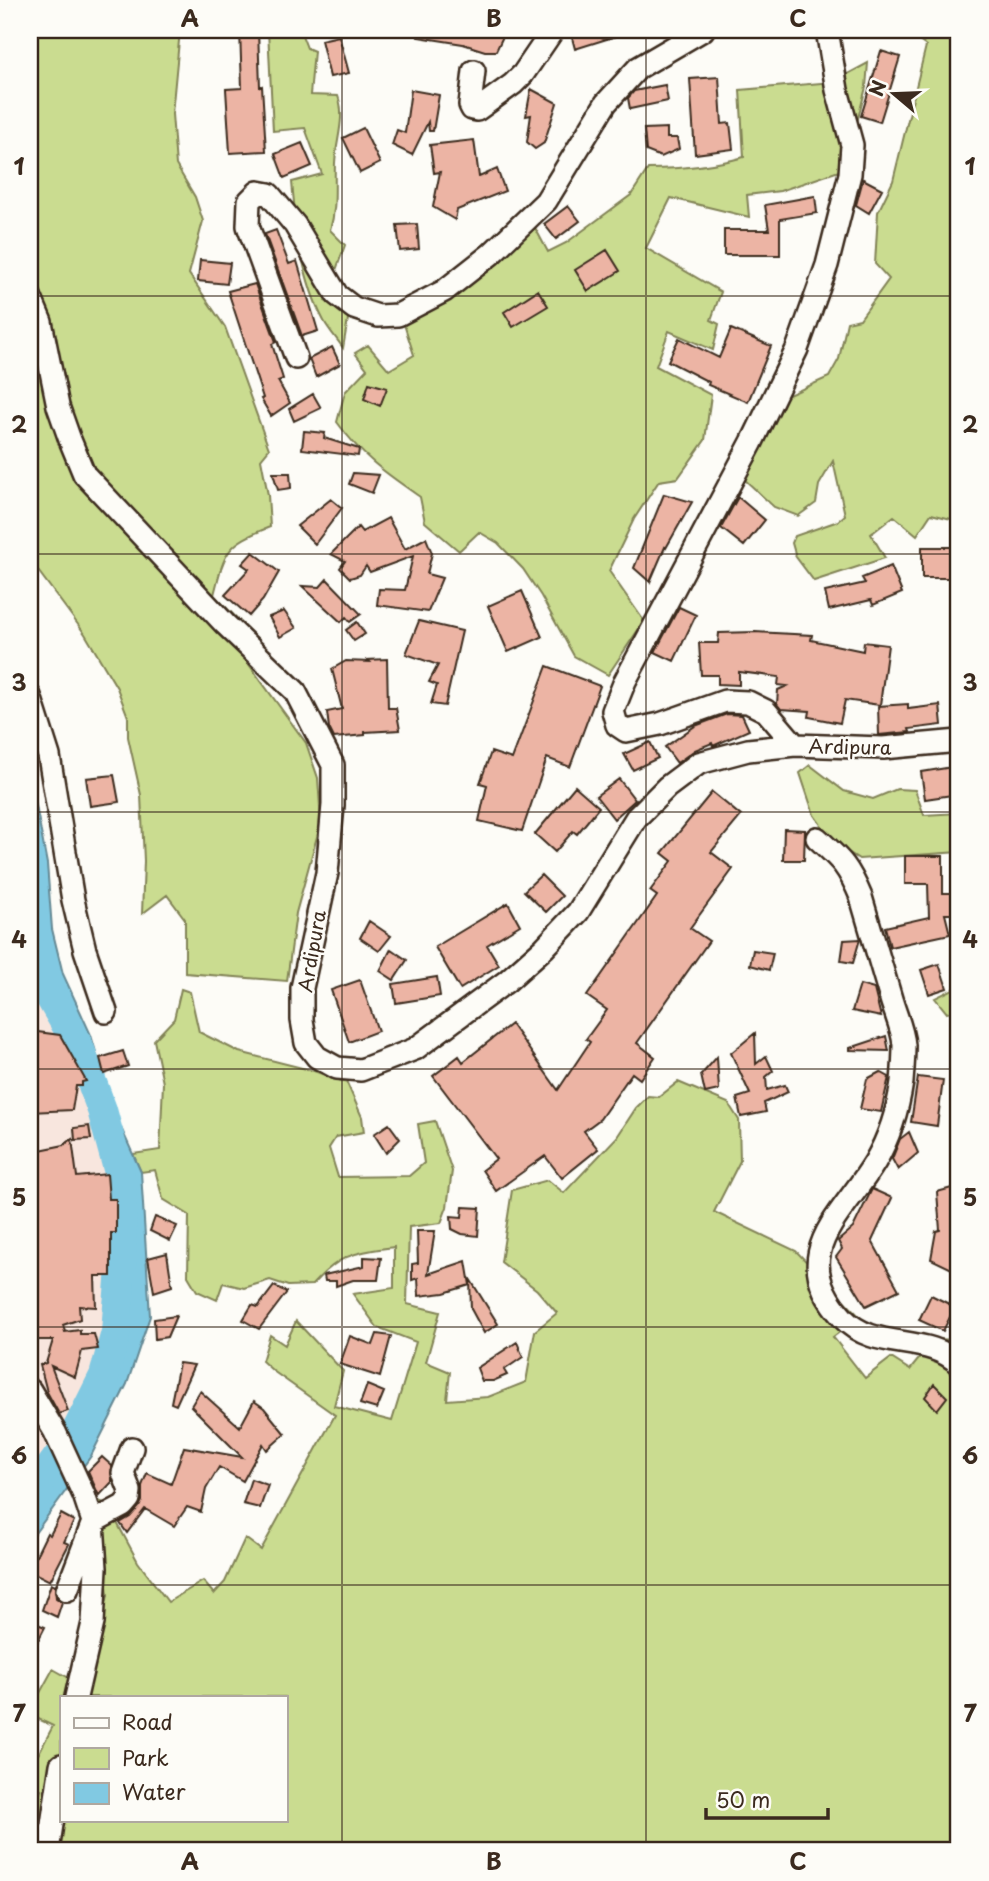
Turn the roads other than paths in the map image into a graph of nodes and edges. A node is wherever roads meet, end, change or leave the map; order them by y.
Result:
1 (552, 30) edge
2 (703, 30) edge
3 (827, 30) edge
4 (474, 71) dead end
5 (30, 296) edge
6 (296, 358) dead end
7 (30, 696) edge
8 (959, 741) edge
9 (795, 745) junction
10 (817, 838) dead end
11 (106, 1012) dead end
12 (959, 1364) edge
13 (30, 1390) edge
14 (132, 1448) dead end
15 (93, 1522) junction
16 (67, 1590) dead end
17 (76, 1696) edge
18 (60, 1772) edge
19 (48, 1851) edge

1 - 4 street
2 - 6 street
3 - 9 street
5 - 9 street, Ardipura
7 - 11 street
8 - 9 street, Ardipura
10 - 12 street
13 - 15 street
14 - 15 street
15 - 16 street
15 - 17 street
18 - 19 street

